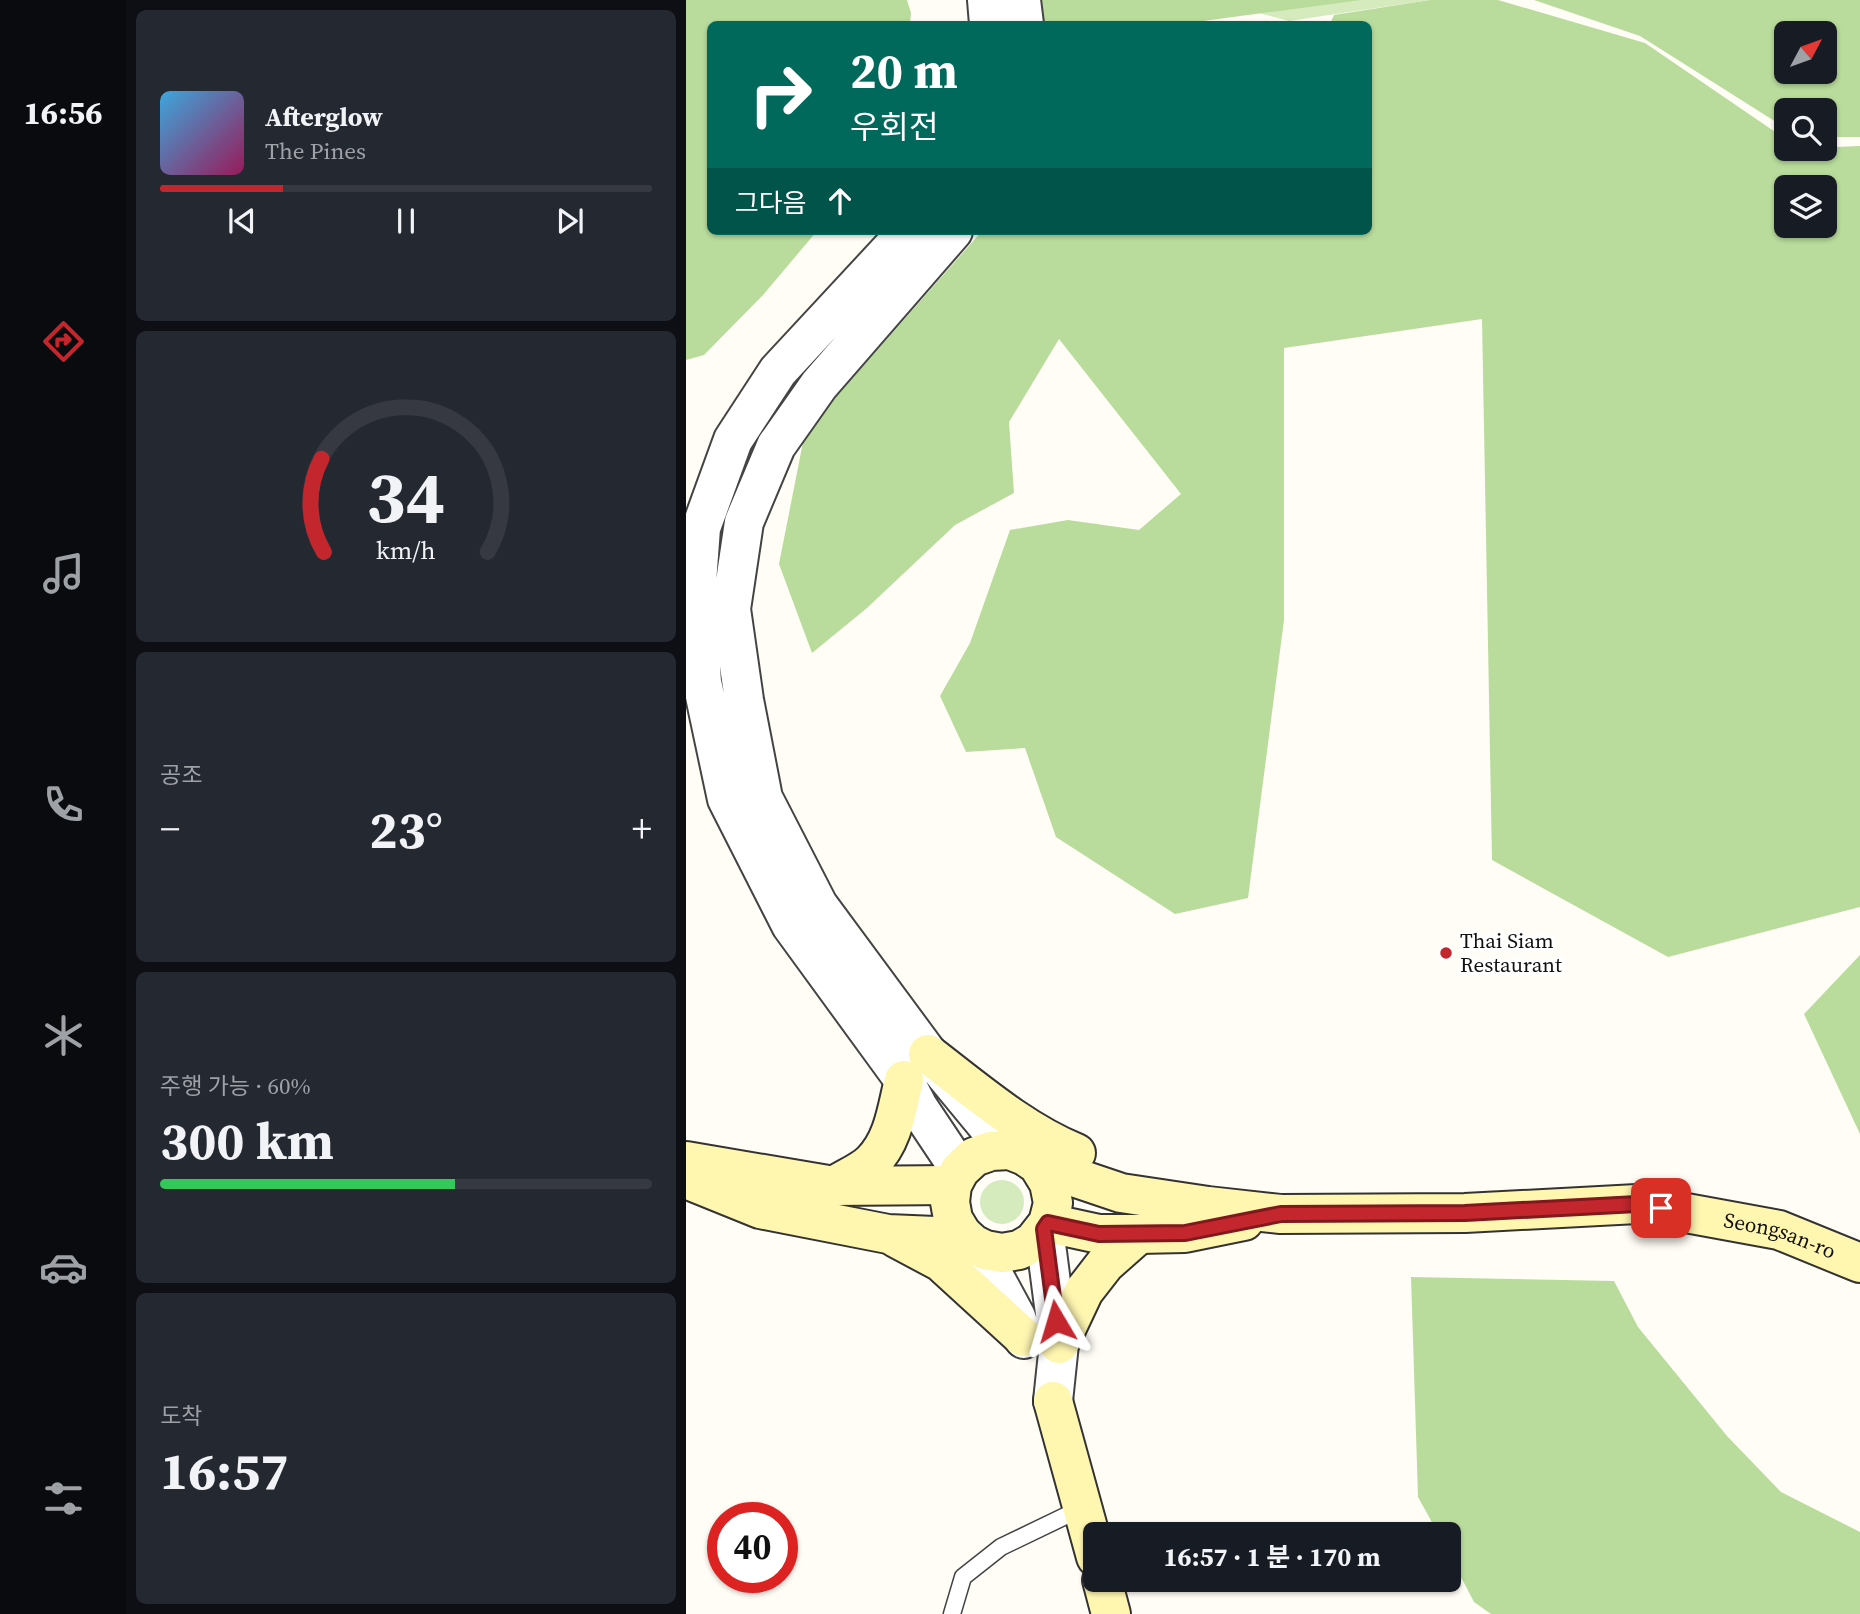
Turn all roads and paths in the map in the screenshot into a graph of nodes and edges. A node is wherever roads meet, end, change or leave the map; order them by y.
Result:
1 (987, 0) edge
2 (1021, 0) edge
3 (989, 21) edge
4 (1024, 21) edge
5 (904, 235) edge
6 (950, 235) edge
7 (916, 1067) junction
8 (1024, 1158) junction
9 (686, 1161) edge
10 (956, 1177) junction
11 (686, 1179) edge
12 (834, 1186) junction
13 (1208, 1206) junction
14 (1281, 1214) junction
15 (1046, 1226) junction
16 (888, 1234) junction
17 (1139, 1234) junction
18 (974, 1242) junction
19 (1860, 1264) edge
20 (1041, 1340) junction
21 (1053, 1401) joint
22 (1082, 1508) junction
23 (1086, 1522) edge
24 (1105, 1592) edge
25 (952, 1614) edge
26 (1111, 1614) edge

1 - 3 street
2 - 4 street
5 - 7 street
6 - 7 street
7 - 8 street
7 - 10 street
7 - 12 main road
7 - 13 main road
8 - 10 main road
8 - 13 main road
8 - 15 main road
9 - 12 main road
10 - 12 main road
10 - 18 main road
11 - 16 main road
13 - 14 main road
14 - 17 main road
14 - 19 main road, Seongsan-ro
15 - 17 main road
15 - 18 main road
15 - 20 street
16 - 18 main road
16 - 20 main road
17 - 20 main road
18 - 20 street
20 - 21 street
21 - 22 main road
22 - 23 main road
22 - 25 lane
24 - 26 main road

